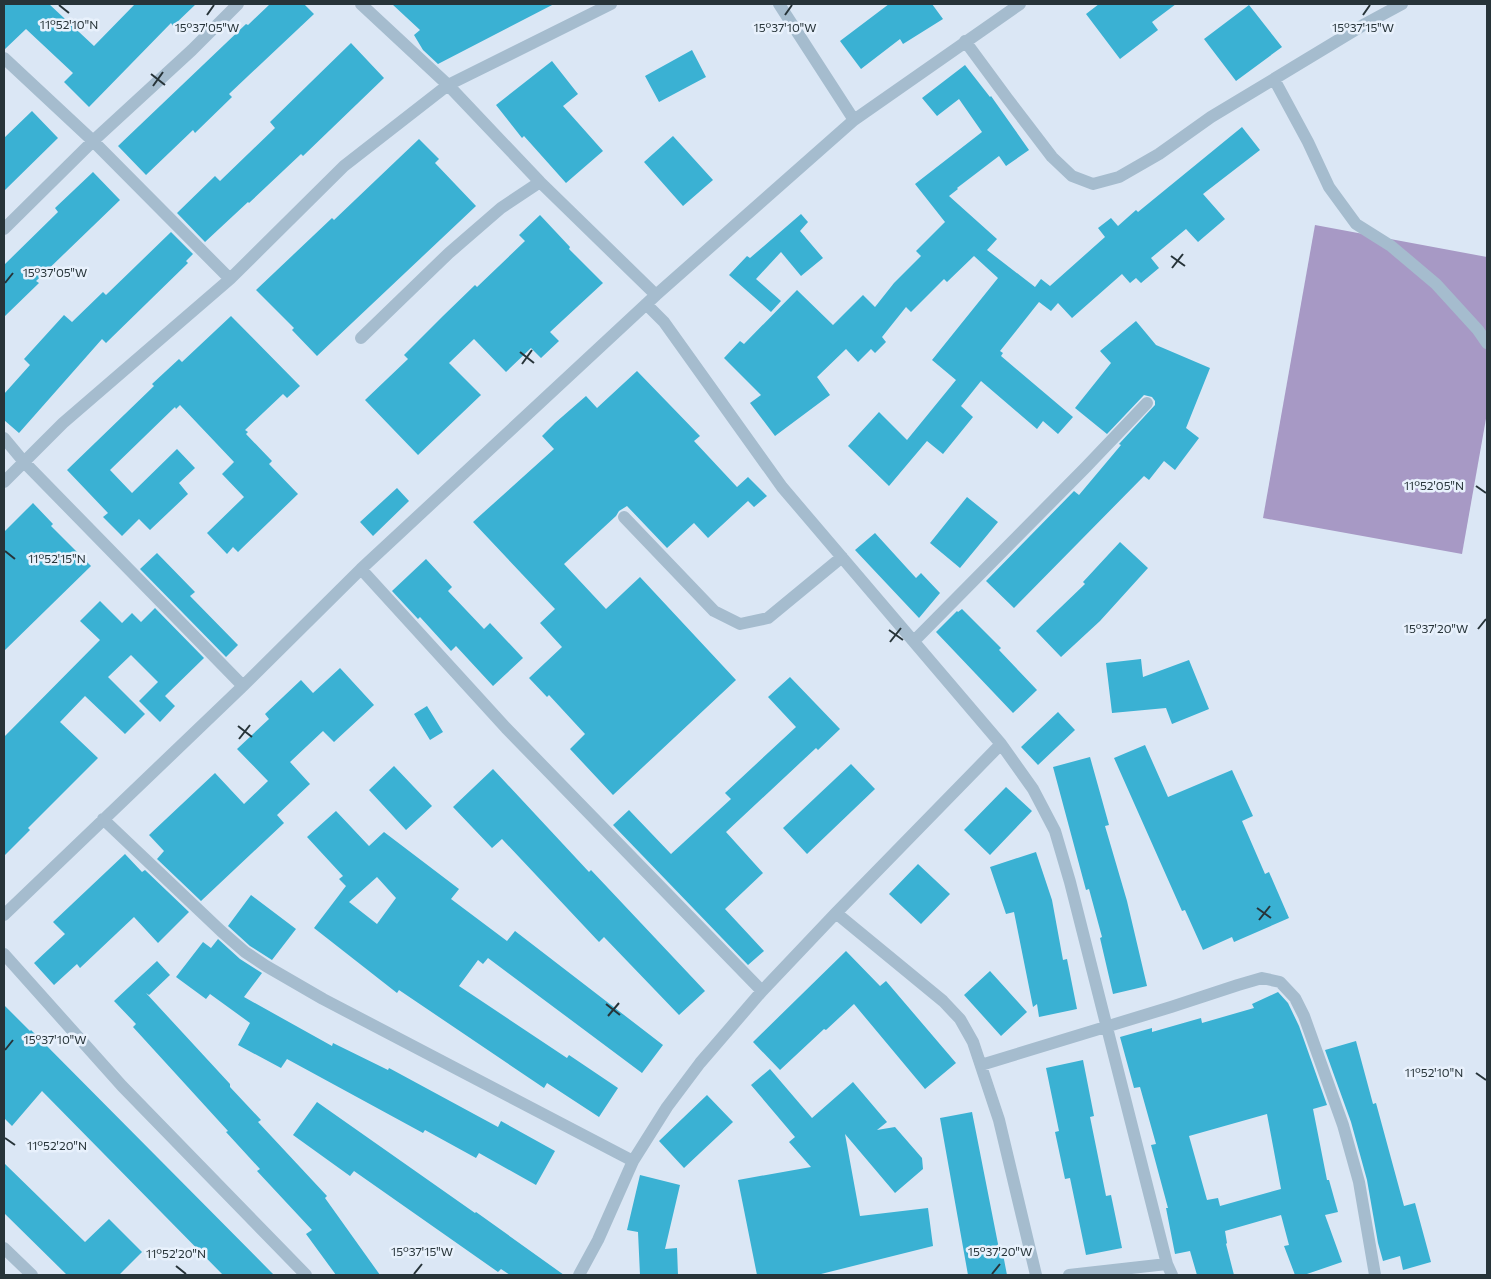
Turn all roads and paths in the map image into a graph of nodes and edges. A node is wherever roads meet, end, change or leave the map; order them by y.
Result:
1 (238, 4) edge
2 (362, 4) edge
3 (611, 4) edge
4 (779, 4) edge
5 (1020, 4) edge
6 (1402, 4) edge
7 (966, 41) junction
8 (4, 58) edge
9 (1274, 79) junction
10 (448, 85) junction
11 (854, 120) junction
12 (93, 141) junction
13 (540, 182) junction
14 (4, 229) edge
15 (230, 278) junction
16 (651, 300) junction
17 (361, 338) dead end
18 (1487, 343) edge
19 (1147, 403) dead end
20 (4, 438) edge
21 (24, 462) junction
22 (4, 482) edge
23 (624, 517) dead end
24 (842, 557) junction
25 (361, 569) junction
26 (914, 641) junction
27 (244, 686) junction
28 (1001, 744) junction
29 (103, 819) junction
30 (836, 913) junction
31 (4, 914) edge
32 (4, 954) edge
33 (762, 991) junction
34 (1106, 1026) junction
35 (981, 1065) junction
36 (633, 1161) junction
37 (4, 1248) edge
38 (1170, 1269) edge
39 (32, 1275) edge
40 (306, 1275) edge
41 (579, 1275) edge
42 (1036, 1275) edge
43 (1069, 1275) edge
44 (1375, 1275) edge

1 - 12 street
2 - 10 street
3 - 10 street
4 - 11 street
5 - 7 street
6 - 9 street
7 - 9 street
7 - 11 street
8 - 12 street
9 - 18 street
10 - 13 street
10 - 15 street
11 - 16 street
12 - 14 street
12 - 15 street
13 - 16 street
13 - 17 street
15 - 21 street
16 - 24 street
16 - 25 street
19 - 26 street
20 - 21 street
21 - 22 street
21 - 27 street
23 - 24 street
24 - 26 street
25 - 27 street
25 - 33 street
26 - 28 street
27 - 29 street
28 - 30 street
28 - 34 street
29 - 31 street
29 - 36 street
30 - 33 street
30 - 35 street
32 - 40 street
33 - 36 street
34 - 35 street
34 - 38 street
34 - 44 street
35 - 42 street
36 - 41 street
37 - 39 street
38 - 43 street

